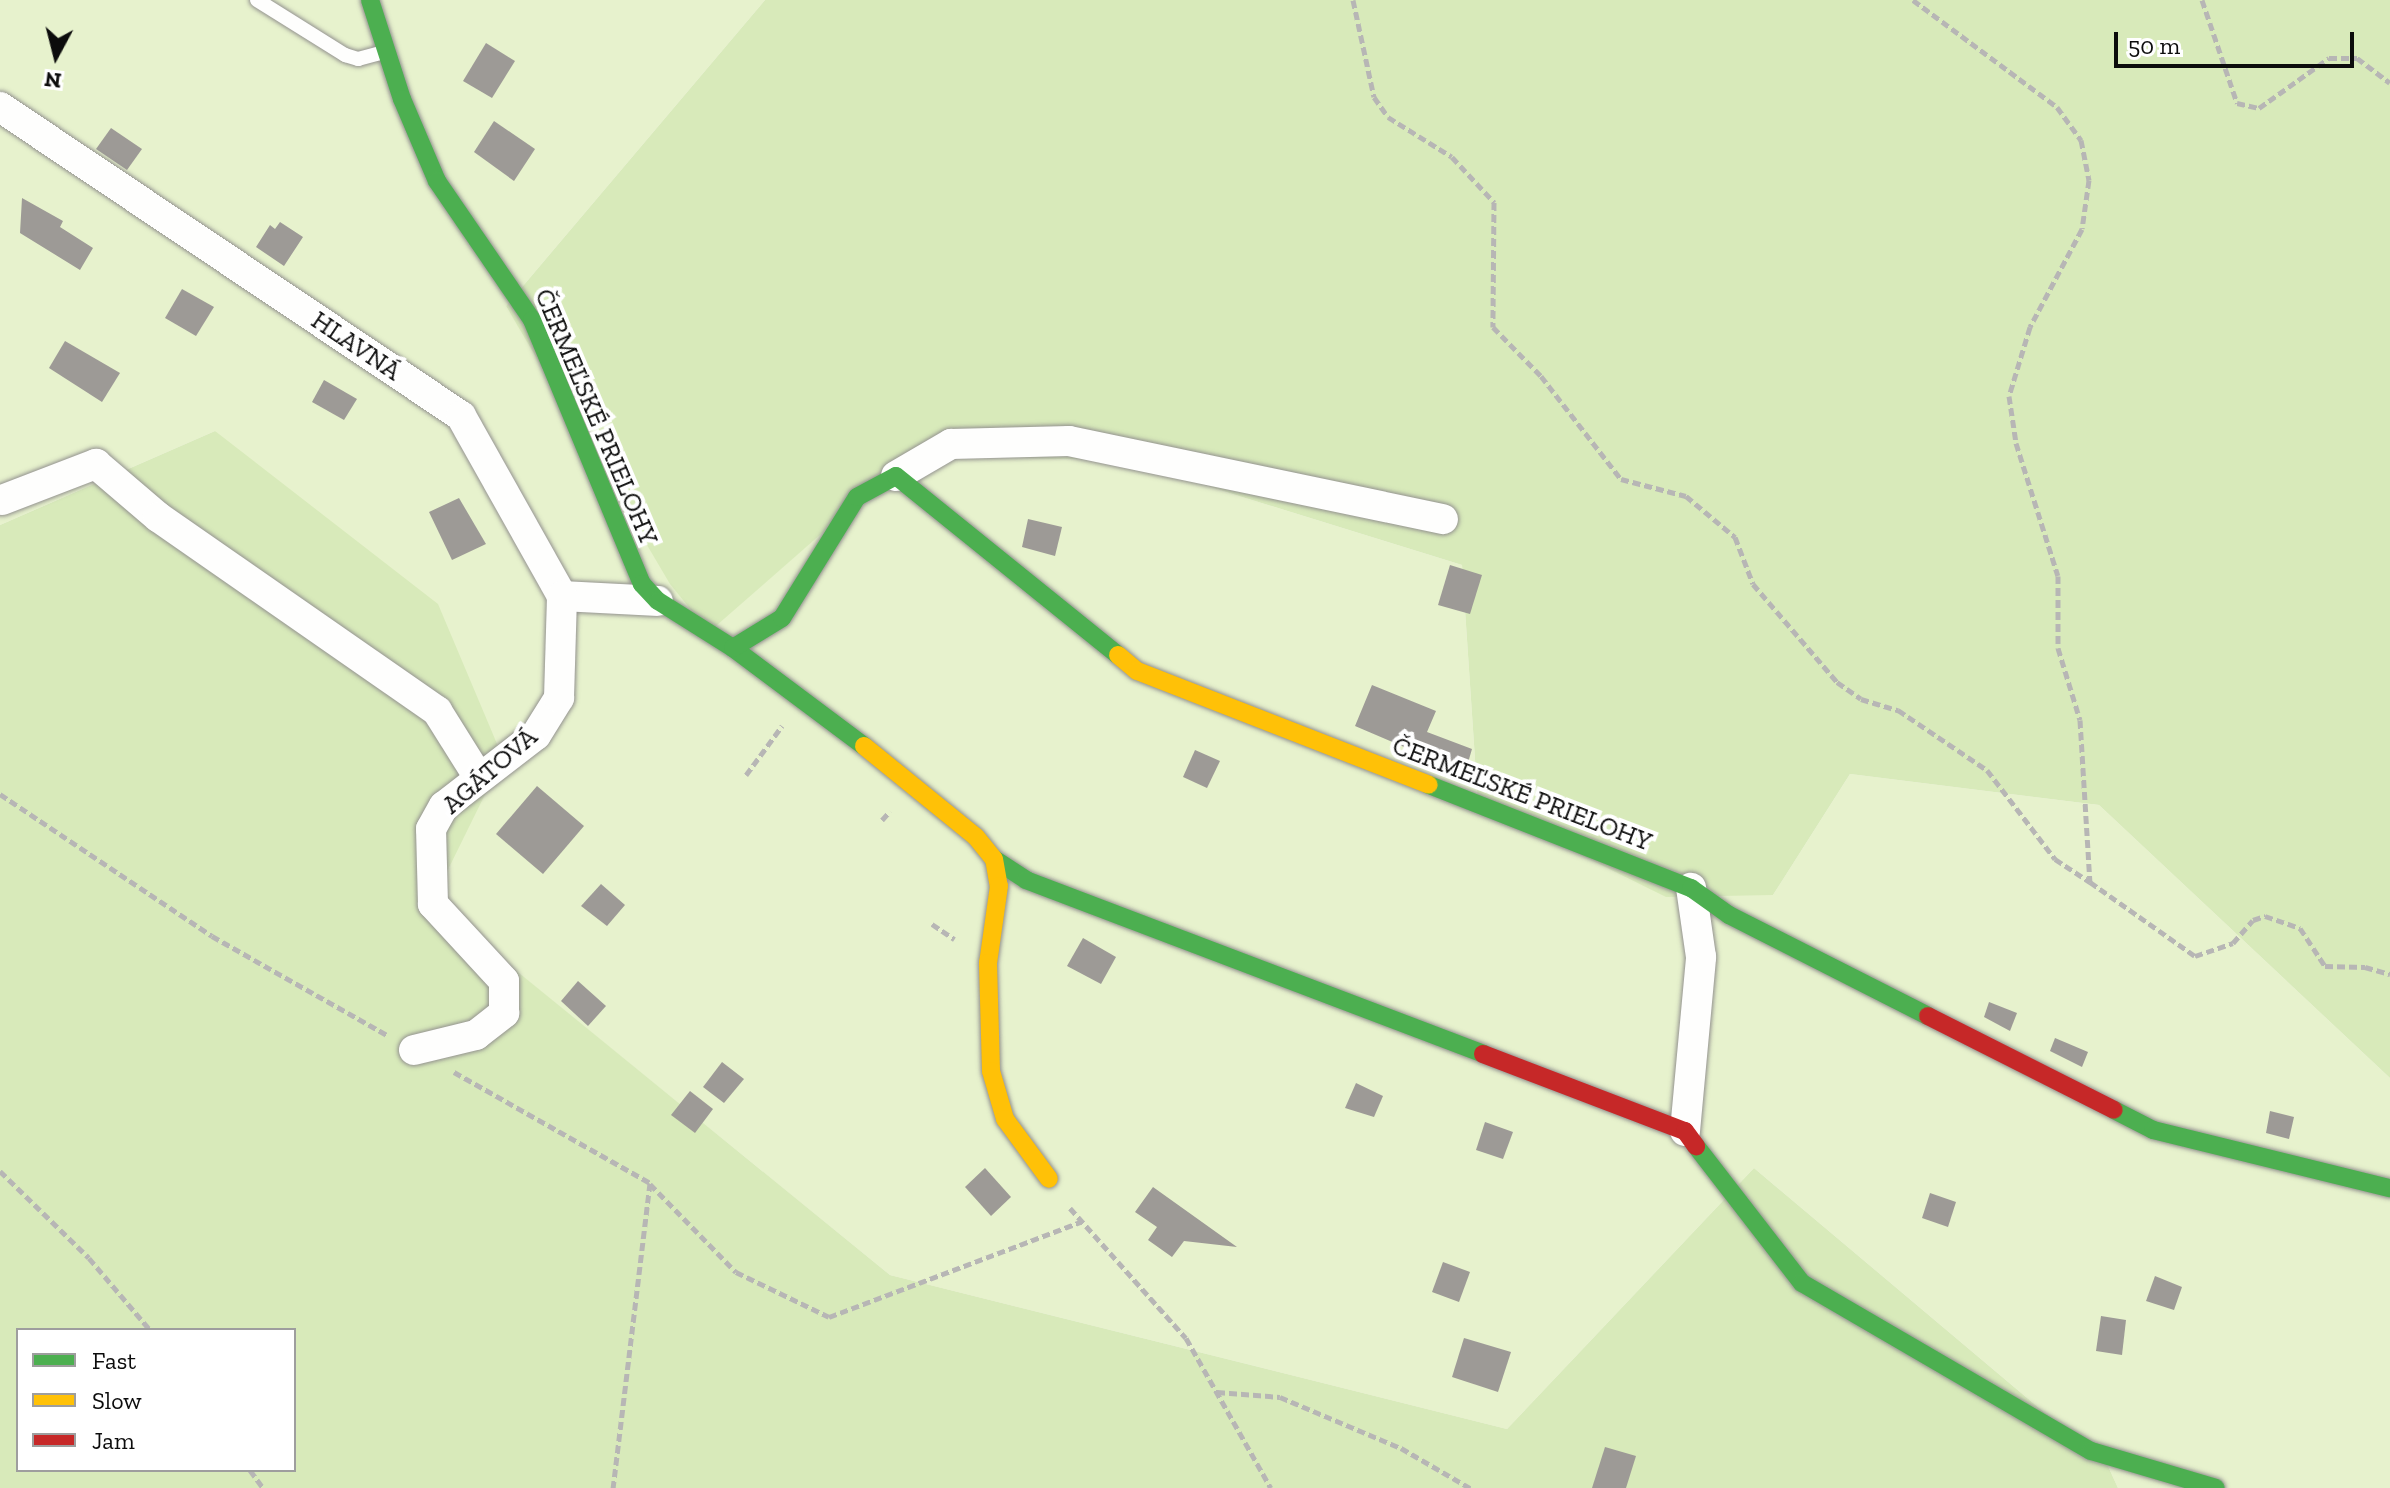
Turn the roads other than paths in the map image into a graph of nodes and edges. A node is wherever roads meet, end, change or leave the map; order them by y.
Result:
1 (257, 0) edge
2 (370, 0) edge
3 (386, 52) junction
4 (0, 107) edge
5 (896, 476) junction
6 (2, 500) dead end
7 (1443, 519) dead end
8 (562, 596) junction
9 (658, 601) junction
10 (733, 648) junction
11 (479, 778) junction
12 (994, 859) junction
13 (1691, 888) junction
14 (414, 1050) road end
15 (1685, 1131) junction
16 (1049, 1179) road end
17 (2390, 1188) edge
18 (2216, 1488) edge

1 - 3 lane
2 - 3 street, ČERMEĽSKÉ PRIELOHY
3 - 9 street, ČERMEĽSKÉ PRIELOHY
4 - 8 street, HLAVNÁ
5 - 7 street
5 - 10 street
5 - 13 street, ČERMEĽSKÉ PRIELOHY
6 - 11 street
8 - 9 street
8 - 11 street, AGÁTOVÁ
9 - 10 street, ČERMEĽSKÉ PRIELOHY
10 - 12 street, ČERMEĽSKÉ PRIELOHY
11 - 14 street, AGÁTOVÁ
12 - 15 street, ČERMEĽSKÉ PRIELOHY
12 - 16 street
13 - 15 street
13 - 17 street, ČERMEĽSKÉ PRIELOHY
15 - 18 street

